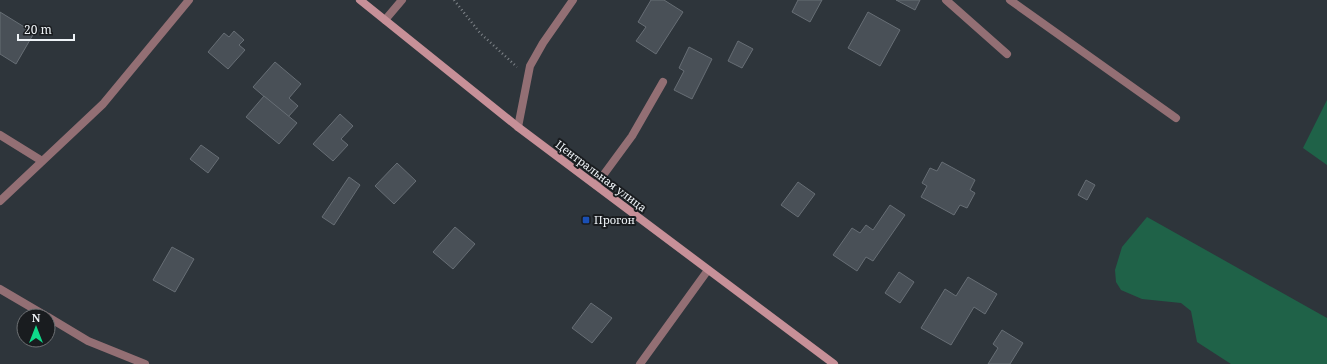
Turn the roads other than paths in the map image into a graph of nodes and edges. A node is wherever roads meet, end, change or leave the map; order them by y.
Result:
1 (189, 0) edge
2 (360, 0) edge
3 (402, 0) edge
4 (573, 0) edge
5 (946, 0) edge
6 (1010, 0) edge
7 (385, 20) junction
8 (1007, 54) dead end
9 (663, 82) dead end
10 (1176, 118) dead end
11 (518, 127) junction
12 (0, 135) edge
13 (42, 161) junction
14 (596, 185) junction
15 (0, 201) edge
16 (708, 270) junction
17 (0, 289) edge
18 (32, 308) edge
19 (56, 322) edge
20 (145, 364) edge
21 (640, 364) edge
22 (834, 364) edge

1 - 13 street
2 - 7 main road, Центральная улица
3 - 7 street
4 - 11 street
5 - 8 street
6 - 10 street
7 - 11 main road, Центральная улица
9 - 14 street
11 - 14 main road, Центральная улица
12 - 13 street
13 - 15 street
14 - 16 main road, Центральная улица
16 - 21 street
16 - 22 main road, Центральная улица
17 - 18 street
19 - 20 street

